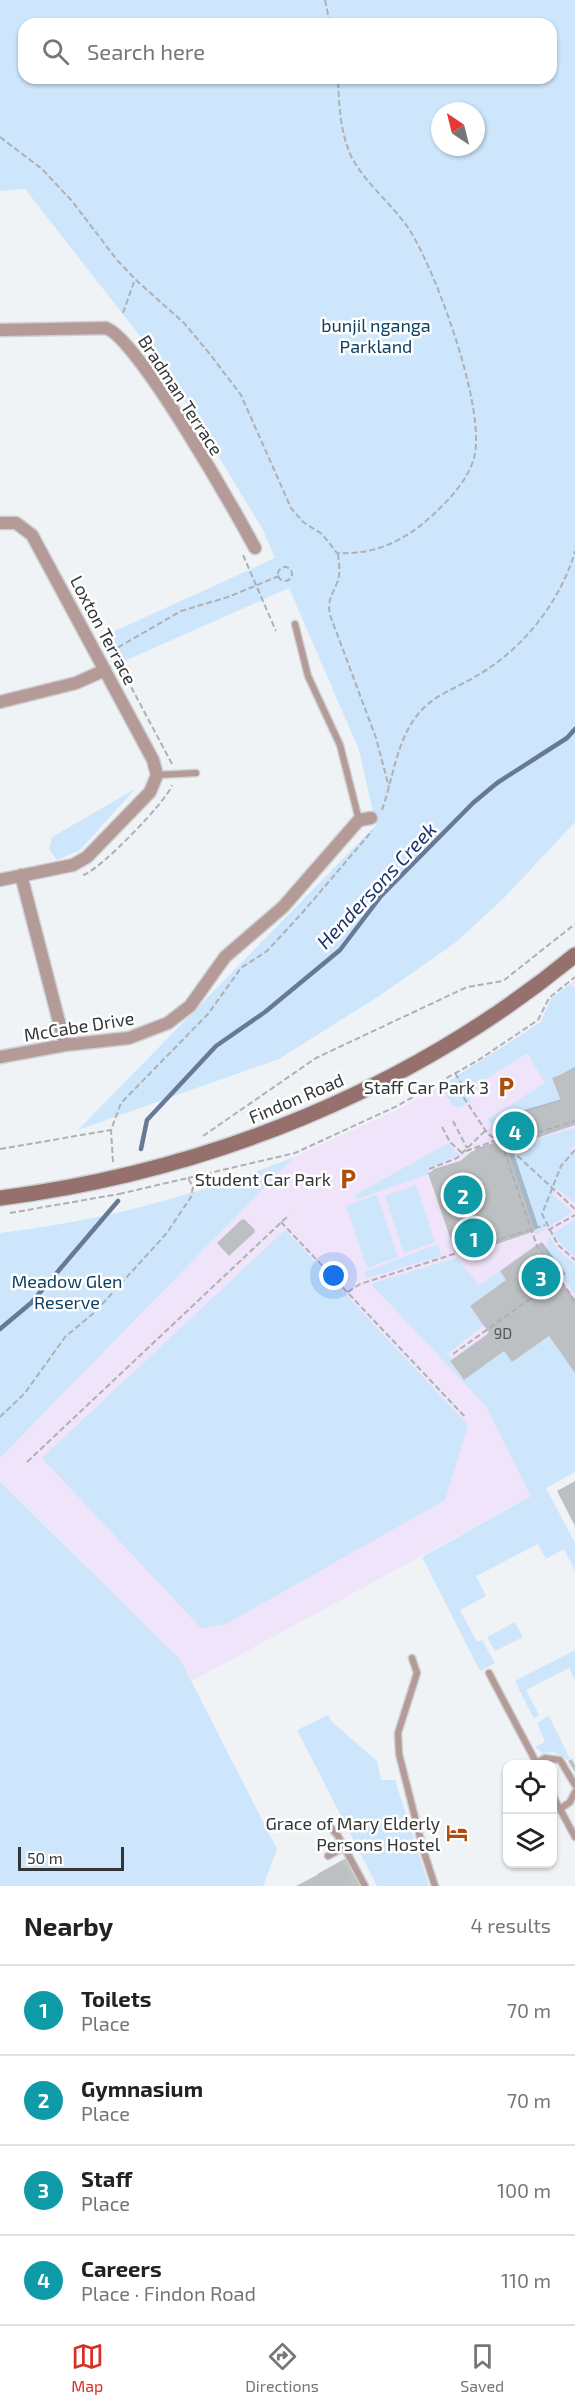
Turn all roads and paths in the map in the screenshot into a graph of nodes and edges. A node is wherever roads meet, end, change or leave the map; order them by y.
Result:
1 (325, 0) edge
2 (329, 18) edge
3 (338, 84) edge
4 (0, 137) edge
5 (135, 279) junction
6 (123, 313) dead end
7 (0, 330) edge
8 (0, 522) edge
9 (255, 548) dead end
10 (575, 551) edge
11 (338, 553) junction
12 (243, 555) dead end
13 (279, 576) junction
14 (257, 586) junction
15 (295, 624) dead end
16 (276, 631) dead end
17 (493, 665) dead end
18 (105, 670) junction
19 (0, 702) edge
20 (196, 773) dead end
21 (157, 775) junction
22 (389, 787) dead end
23 (365, 819) joint
24 (21, 875) junction
25 (0, 880) edge
26 (575, 924) edge
27 (575, 955) edge
28 (575, 977) edge
29 (65, 1045) junction
30 (0, 1057) edge
31 (455, 1073) junction
32 (453, 1121) dead end
33 (575, 1122) edge
34 (442, 1127) dead end
35 (111, 1130) dead end
36 (485, 1130) junction
37 (497, 1140) junction
38 (194, 1142) dead end
39 (502, 1143) junction
40 (0, 1149) edge
41 (466, 1150) junction
42 (575, 1150) edge
43 (462, 1154) junction
44 (429, 1169) dead end
45 (188, 1178) junction
46 (551, 1187) junction
47 (142, 1188) dead end
48 (119, 1194) dead end
49 (0, 1198) edge
50 (575, 1209) edge
51 (0, 1214) edge
52 (290, 1215) dead end
53 (575, 1215) edge
54 (281, 1222) junction
55 (545, 1225) junction
56 (531, 1229) junction
57 (548, 1230) junction
58 (575, 1260) edge
59 (559, 1278) junction
60 (348, 1292) junction
61 (575, 1301) edge
62 (453, 1354) dead end
63 (0, 1417) edge
64 (466, 1418) dead end
65 (27, 1462) dead end
66 (412, 1659) dead end
67 (489, 1673) dead end
68 (534, 1760) edge
69 (542, 1760) edge
70 (575, 1785) edge
71 (575, 1792) edge
72 (557, 1803) edge
73 (560, 1809) junction
74 (327, 1823) dead end
75 (575, 1838) edge
76 (345, 1847) junction
77 (328, 1857) dead end
78 (365, 1886) edge
79 (435, 1886) edge

1 - 2 path
3 - 11 path
4 - 5 path
5 - 6 path
5 - 11 path
7 - 9 street, Bradman Terrace
8 - 18 street, Loxton Terrace
10 - 17 path
11 - 22 path
12 - 14 path
13 - 13 path
13 - 14 path
14 - 16 path
15 - 23 lane, McCabe Drive
18 - 19 street
18 - 21 street, Loxton Terrace
20 - 21 lane
21 - 24 street
23 - 29 street, McCabe Drive
24 - 25 street
24 - 29 street
26 - 38 path
27 - 49 main road, Findon Road
28 - 31 path
29 - 30 street, McCabe Drive
31 - 36 path
31 - 45 path
32 - 41 path
33 - 39 path
34 - 43 path
35 - 40 path
36 - 37 path
36 - 41 path
37 - 39 path
37 - 41 path
39 - 46 path
39 - 56 path
41 - 43 path
42 - 46 path
43 - 44 path
45 - 47 path
45 - 63 path
46 - 50 path
46 - 55 path
48 - 51 path
52 - 54 path
53 - 57 path
54 - 60 path
54 - 65 path
55 - 56 path
55 - 57 path
56 - 59 path
56 - 60 path
57 - 58 path
59 - 61 path
59 - 62 path
60 - 64 path
66 - 79 lane
67 - 68 lane
69 - 70 lane
71 - 73 lane
72 - 73 lane
73 - 75 lane
74 - 76 lane
76 - 77 lane
76 - 78 lane

